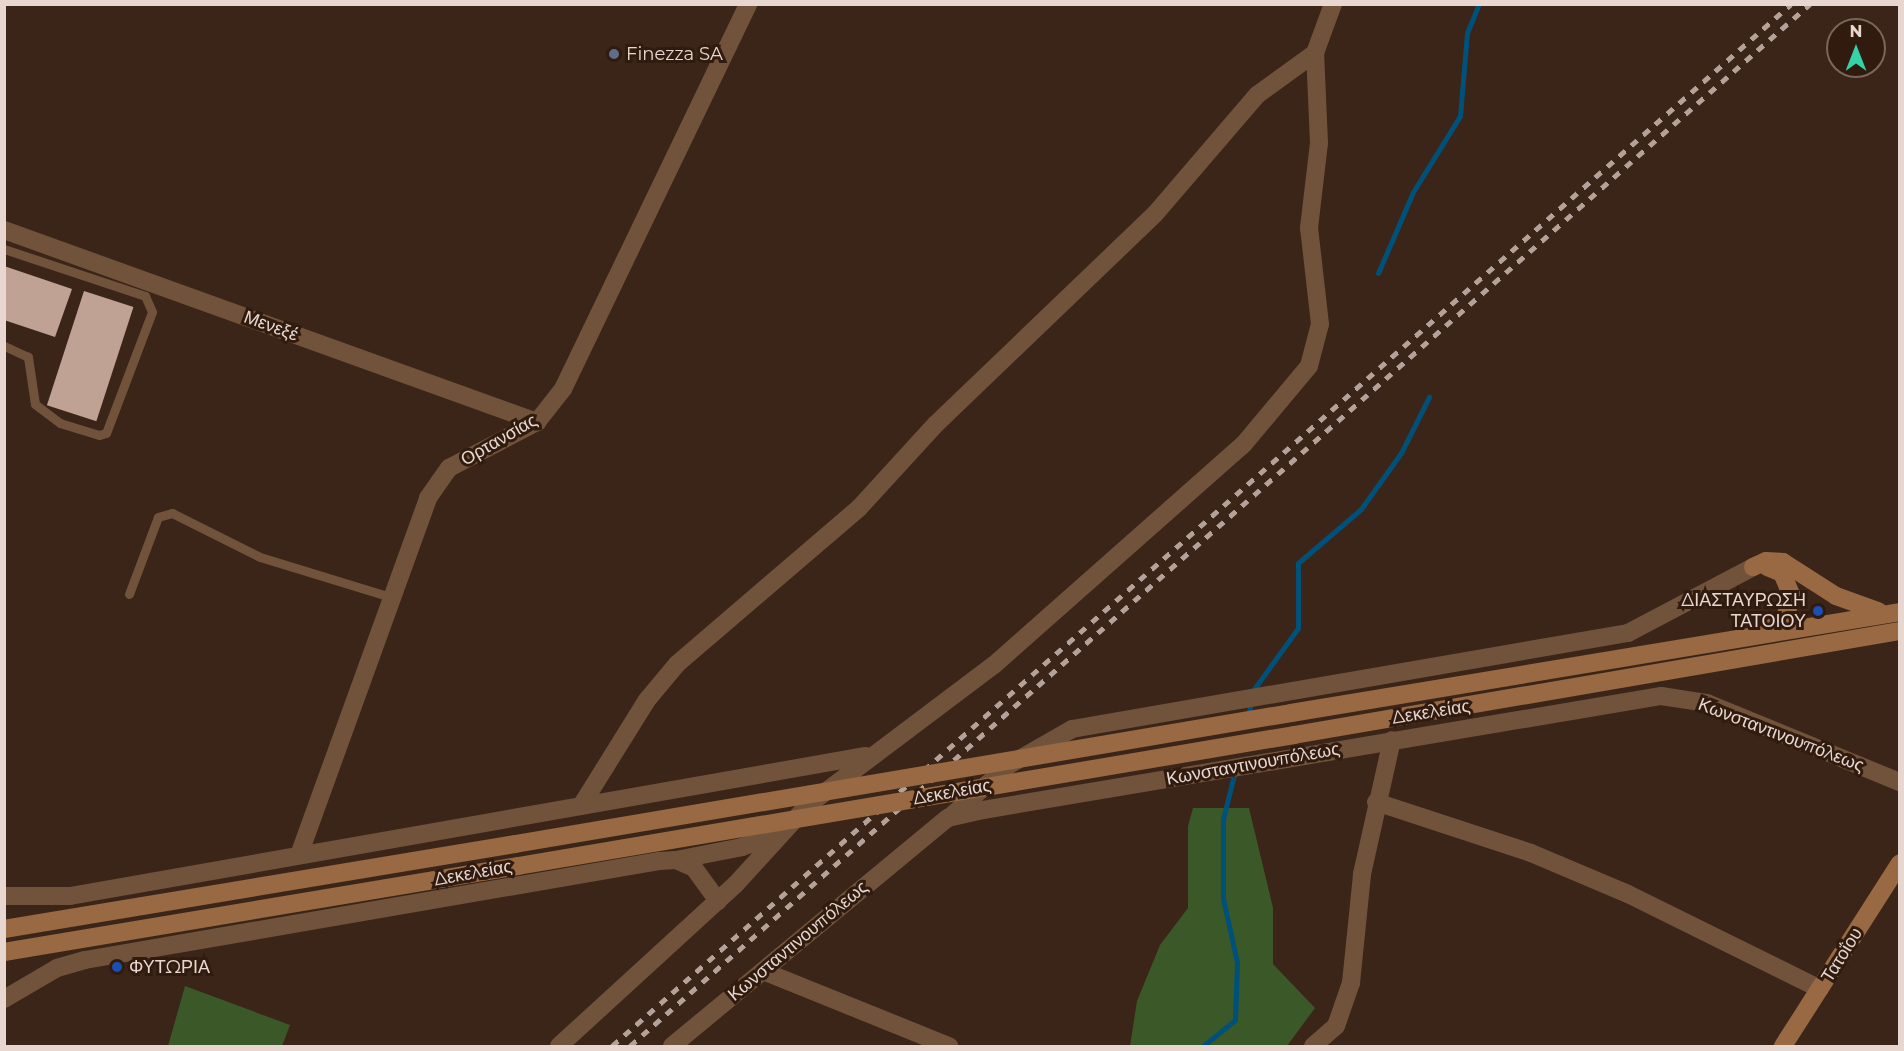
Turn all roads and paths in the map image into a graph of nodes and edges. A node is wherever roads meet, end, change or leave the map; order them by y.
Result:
1 (748, 4) edge
2 (1333, 4) edge
3 (1315, 53) junction
4 (4, 230) edge
5 (4, 249) edge
6 (4, 346) edge
7 (537, 422) junction
8 (1753, 567) junction
9 (129, 594) dead end
10 (393, 598) junction
11 (1899, 611) edge
12 (1880, 612) junction
13 (1899, 631) edge
14 (1767, 632) junction
15 (1392, 740) junction
16 (872, 755) junction
17 (1009, 765) junction
18 (1899, 782) edge
19 (1039, 801) junction
20 (1376, 802) junction
21 (581, 806) junction
22 (948, 818) junction
23 (784, 832) junction
24 (299, 855) junction
25 (676, 860) junction
26 (1899, 863) edge
27 (4, 896) edge
28 (718, 901) junction
29 (4, 929) edge
30 (4, 952) edge
31 (763, 971) junction
32 (1820, 989) junction
33 (4, 999) edge
34 (559, 1047) edge
35 (672, 1047) edge
36 (949, 1047) edge
37 (1313, 1047) edge
38 (1784, 1047) edge

1 - 7 street, Ορτανσίας
2 - 3 street
3 - 16 street
3 - 21 street
4 - 7 street, Μενεξέ
5 - 6 lane
7 - 10 street, Ορτανσίας
8 - 12 main road
8 - 14 main road
8 - 17 street
9 - 10 lane
10 - 24 street, Ορτανσίας
11 - 12 main road, Δεκελείας
12 - 14 main road, Δεκελείας
13 - 30 main road, Δεκελείας, bridge
14 - 29 main road, Δεκελείας, bridge
15 - 18 street, Κωνσταντινουπόλεως
15 - 19 street, Κωνσταντινουπόλεως
15 - 20 street
16 - 21 street
16 - 23 street
17 - 19 street
17 - 22 street
19 - 22 street, Κωνσταντινουπόλεως
20 - 32 street
20 - 37 street
21 - 24 street
22 - 31 street, Κωνσταντινουπόλεως
23 - 25 street
23 - 28 street
24 - 27 street
25 - 28 street
25 - 33 street
26 - 32 main road, Τατοΐου
28 - 34 street
31 - 35 street, Κωνσταντινουπόλεως
31 - 36 street
32 - 38 main road, Τατοΐου

